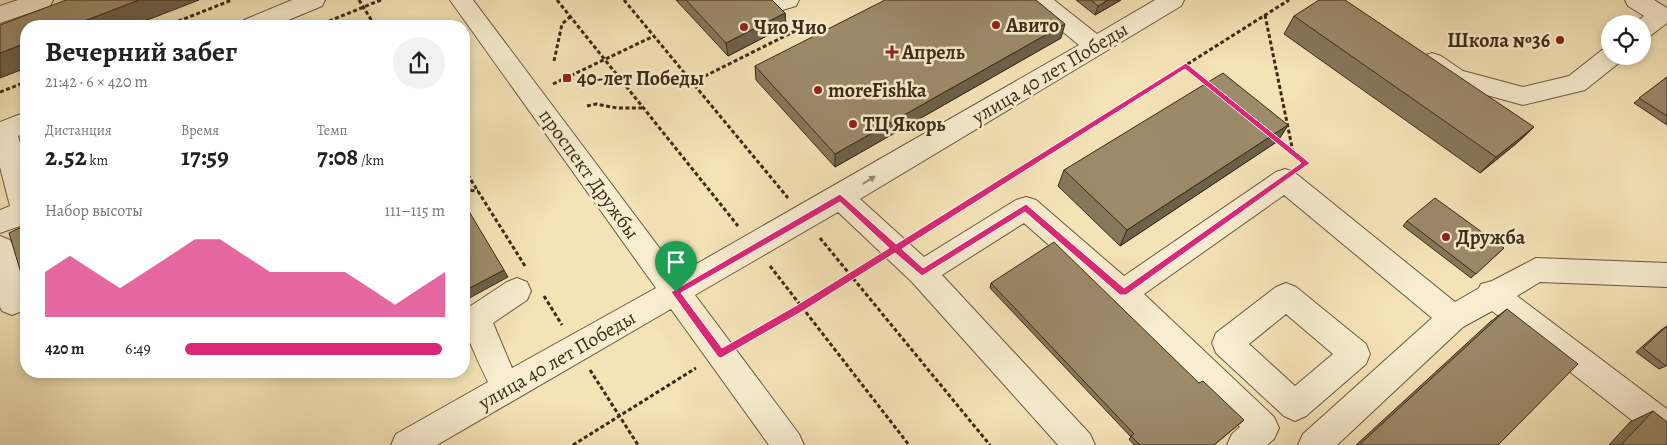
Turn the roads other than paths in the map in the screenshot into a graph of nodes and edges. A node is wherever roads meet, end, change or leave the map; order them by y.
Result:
1 (42, 0) edge
2 (314, 0) edge
3 (461, 0) edge
4 (1039, 0) edge
5 (1173, 0) edge
6 (1636, 0) edge
7 (0, 15) edge
8 (266, 20) edge
9 (1651, 23) edge
10 (1096, 46) junction
11 (1415, 50) edge
12 (1601, 64) edge
13 (10, 129) edge
14 (20, 181) edge
15 (840, 197) junction
16 (20, 214) edge
17 (0, 222) edge
18 (0, 248) edge
19 (922, 273) junction
20 (1667, 275) edge
21 (529, 285) road end
22 (676, 292) junction
23 (1123, 293) junction
24 (1491, 294) junction
25 (12, 302) dead end
26 (1453, 318) junction
27 (506, 389) junction
28 (1306, 398) dead end
29 (1667, 428) edge
30 (1324, 435) edge
31 (407, 445) edge
32 (788, 445) edge
33 (1079, 445) edge
34 (1243, 445) edge

1 - 7 street
2 - 8 street
3 - 22 street, проспект Дружбы
4 - 10 street
5 - 10 street, улица 40 лет Победы
6 - 9 street
15 -> 10 street, улица 40 лет Победы
11 - 12 street
13 - 14 street
15 - 19 street
15 - 22 street, улица 40 лет Победы
16 - 17 street
18 - 25 street
19 - 23 street
19 - 33 street
20 - 24 street
21 - 27 street
22 - 27 street, улица 40 лет Победы
22 - 32 street, проспект Дружбы
23 - 26 street
23 - 34 street
24 - 26 street
24 - 29 street
26 - 30 street
27 - 31 street, улица 40 лет Победы
28 - 30 street

